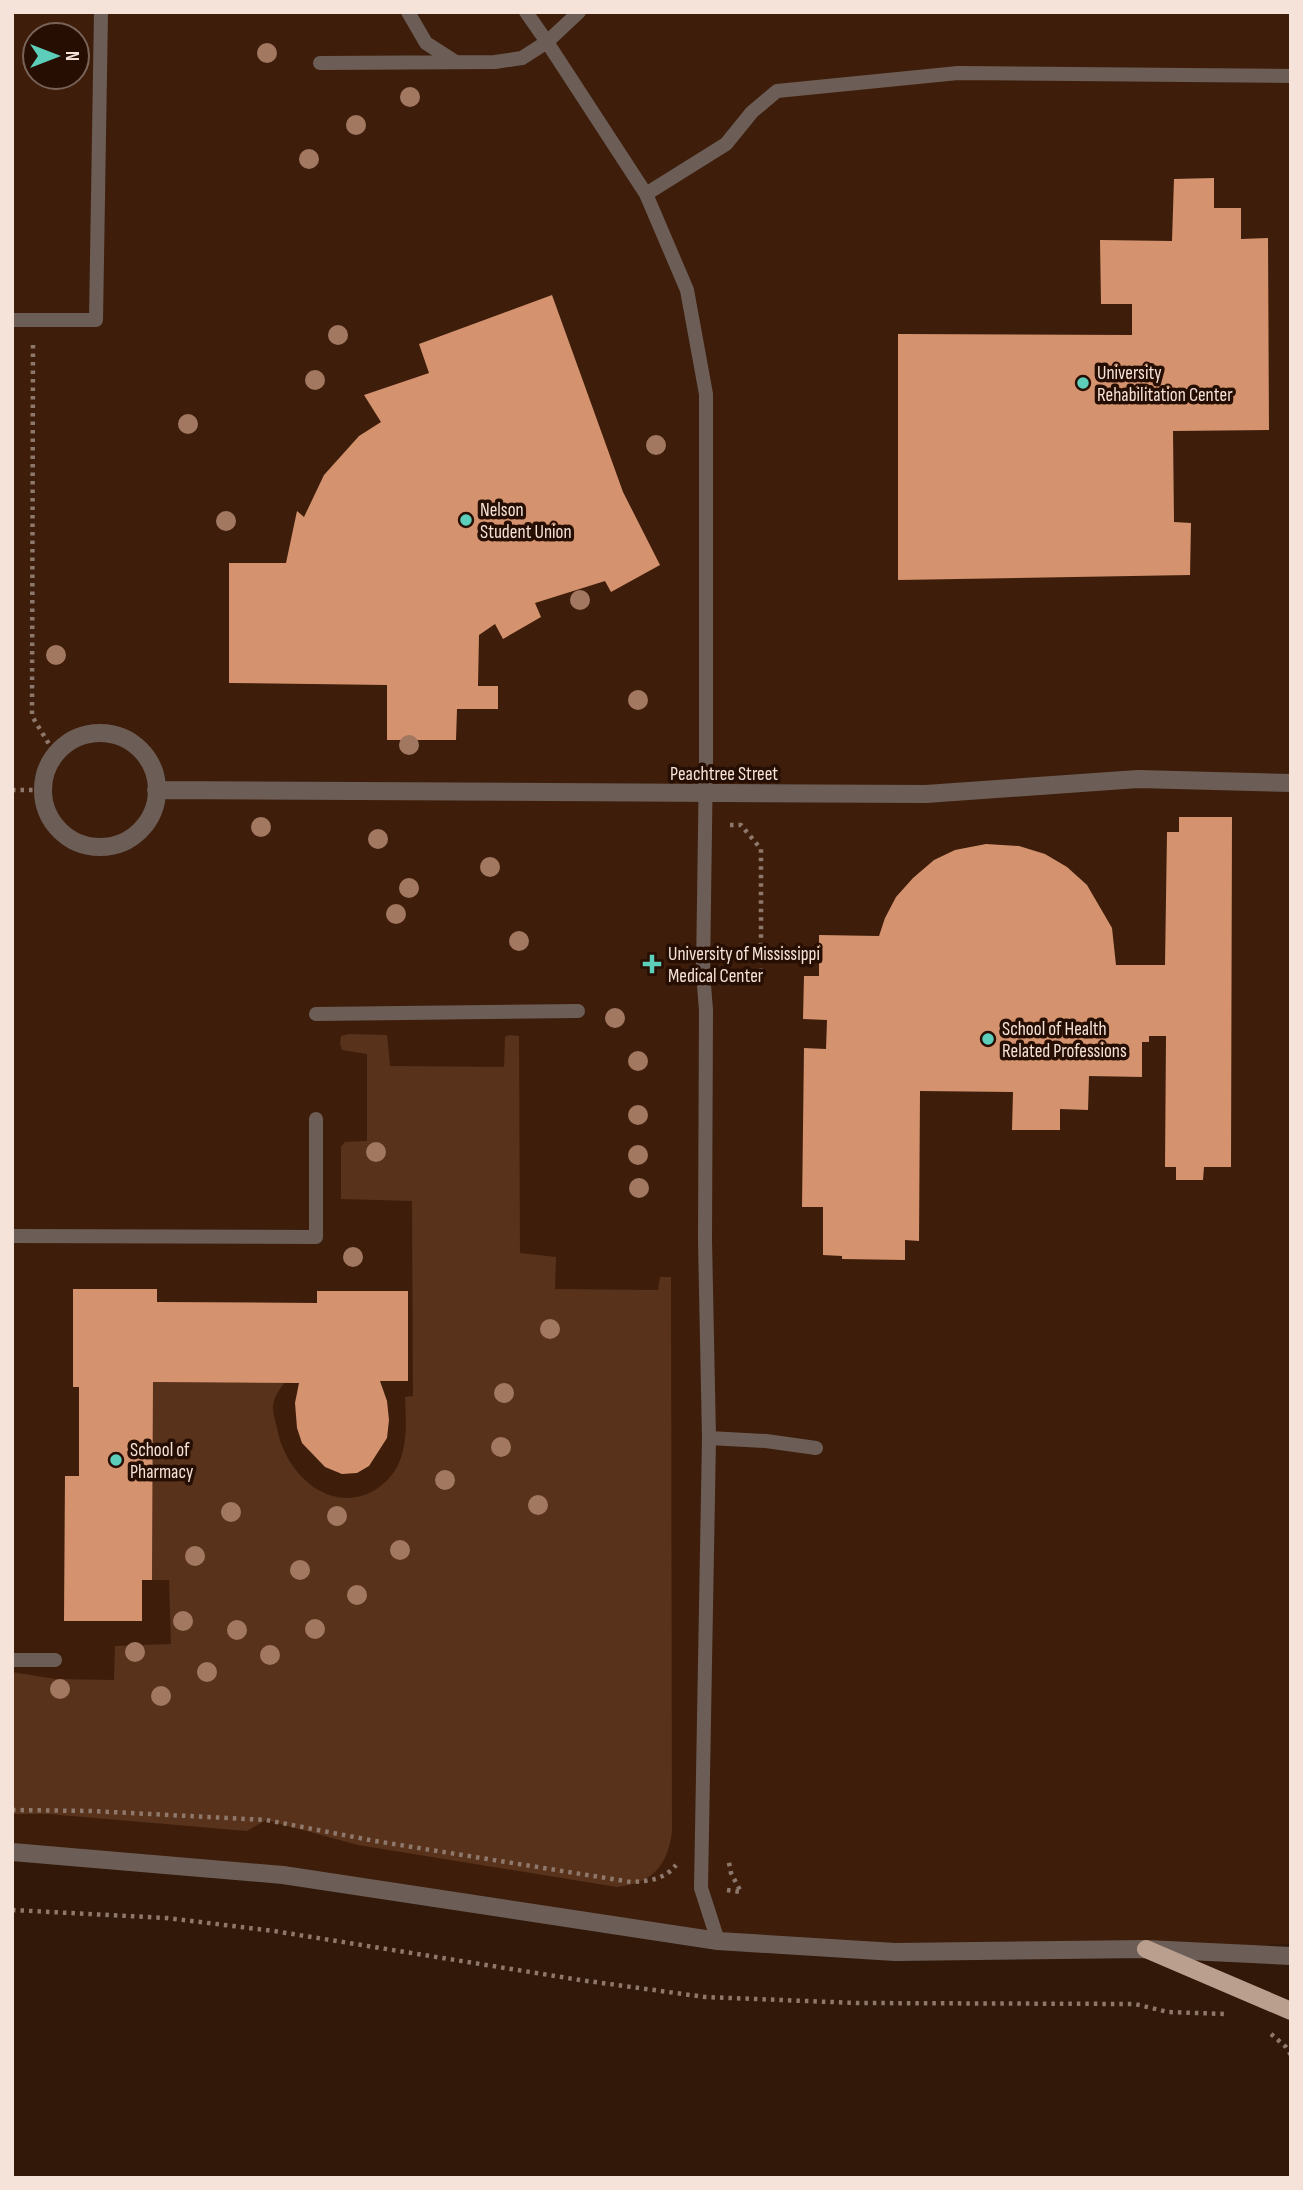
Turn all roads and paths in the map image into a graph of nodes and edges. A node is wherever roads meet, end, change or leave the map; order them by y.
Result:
1 (101, 12) edge
2 (408, 12) edge
3 (526, 12) edge
4 (579, 12) edge
5 (547, 42) junction
6 (455, 62) junction
7 (320, 63) dead end
8 (1291, 76) edge
9 (646, 194) junction
10 (12, 320) edge
11 (33, 345) dead end
12 (55, 754) junction
13 (1291, 783) edge
14 (12, 790) edge
15 (43, 790) junction
16 (156, 790) junction
17 (704, 794) junction
18 (578, 1011) dead end
19 (316, 1014) dead end
20 (316, 1119) dead end
21 (12, 1236) edge
22 (709, 1438) junction
23 (816, 1448) dead end
24 (12, 1660) edge
25 (55, 1660) dead end
26 (12, 1810) edge
27 (12, 1852) edge
28 (679, 1862) dead end
29 (12, 1910) edge
30 (718, 1941) junction
31 (1146, 1949) junction
32 (1291, 1956) edge
33 (1291, 2011) edge
34 (1229, 2015) dead end
35 (1266, 2029) dead end
36 (1291, 2036) edge
37 (1286, 2047) junction
38 (1291, 2055) edge

1 - 10 lane
2 - 6 lane
3 - 5 lane
4 - 5 lane
5 - 6 lane
5 - 9 lane
6 - 7 lane
8 - 9 lane
9 - 17 lane
11 - 12 path
12 - 15 street
12 - 16 street
13 - 17 street, Peachtree Street
14 - 15 path
15 - 16 street
16 - 17 street, Peachtree Street
17 - 22 lane
18 - 19 lane
20 - 21 lane
22 - 23 lane
22 - 30 lane
24 - 25 lane
26 - 28 path
27 - 30 street
29 - 34 path
30 - 31 street
31 - 32 street
31 - 33 main road
35 - 37 path
36 - 37 path
37 - 38 path

